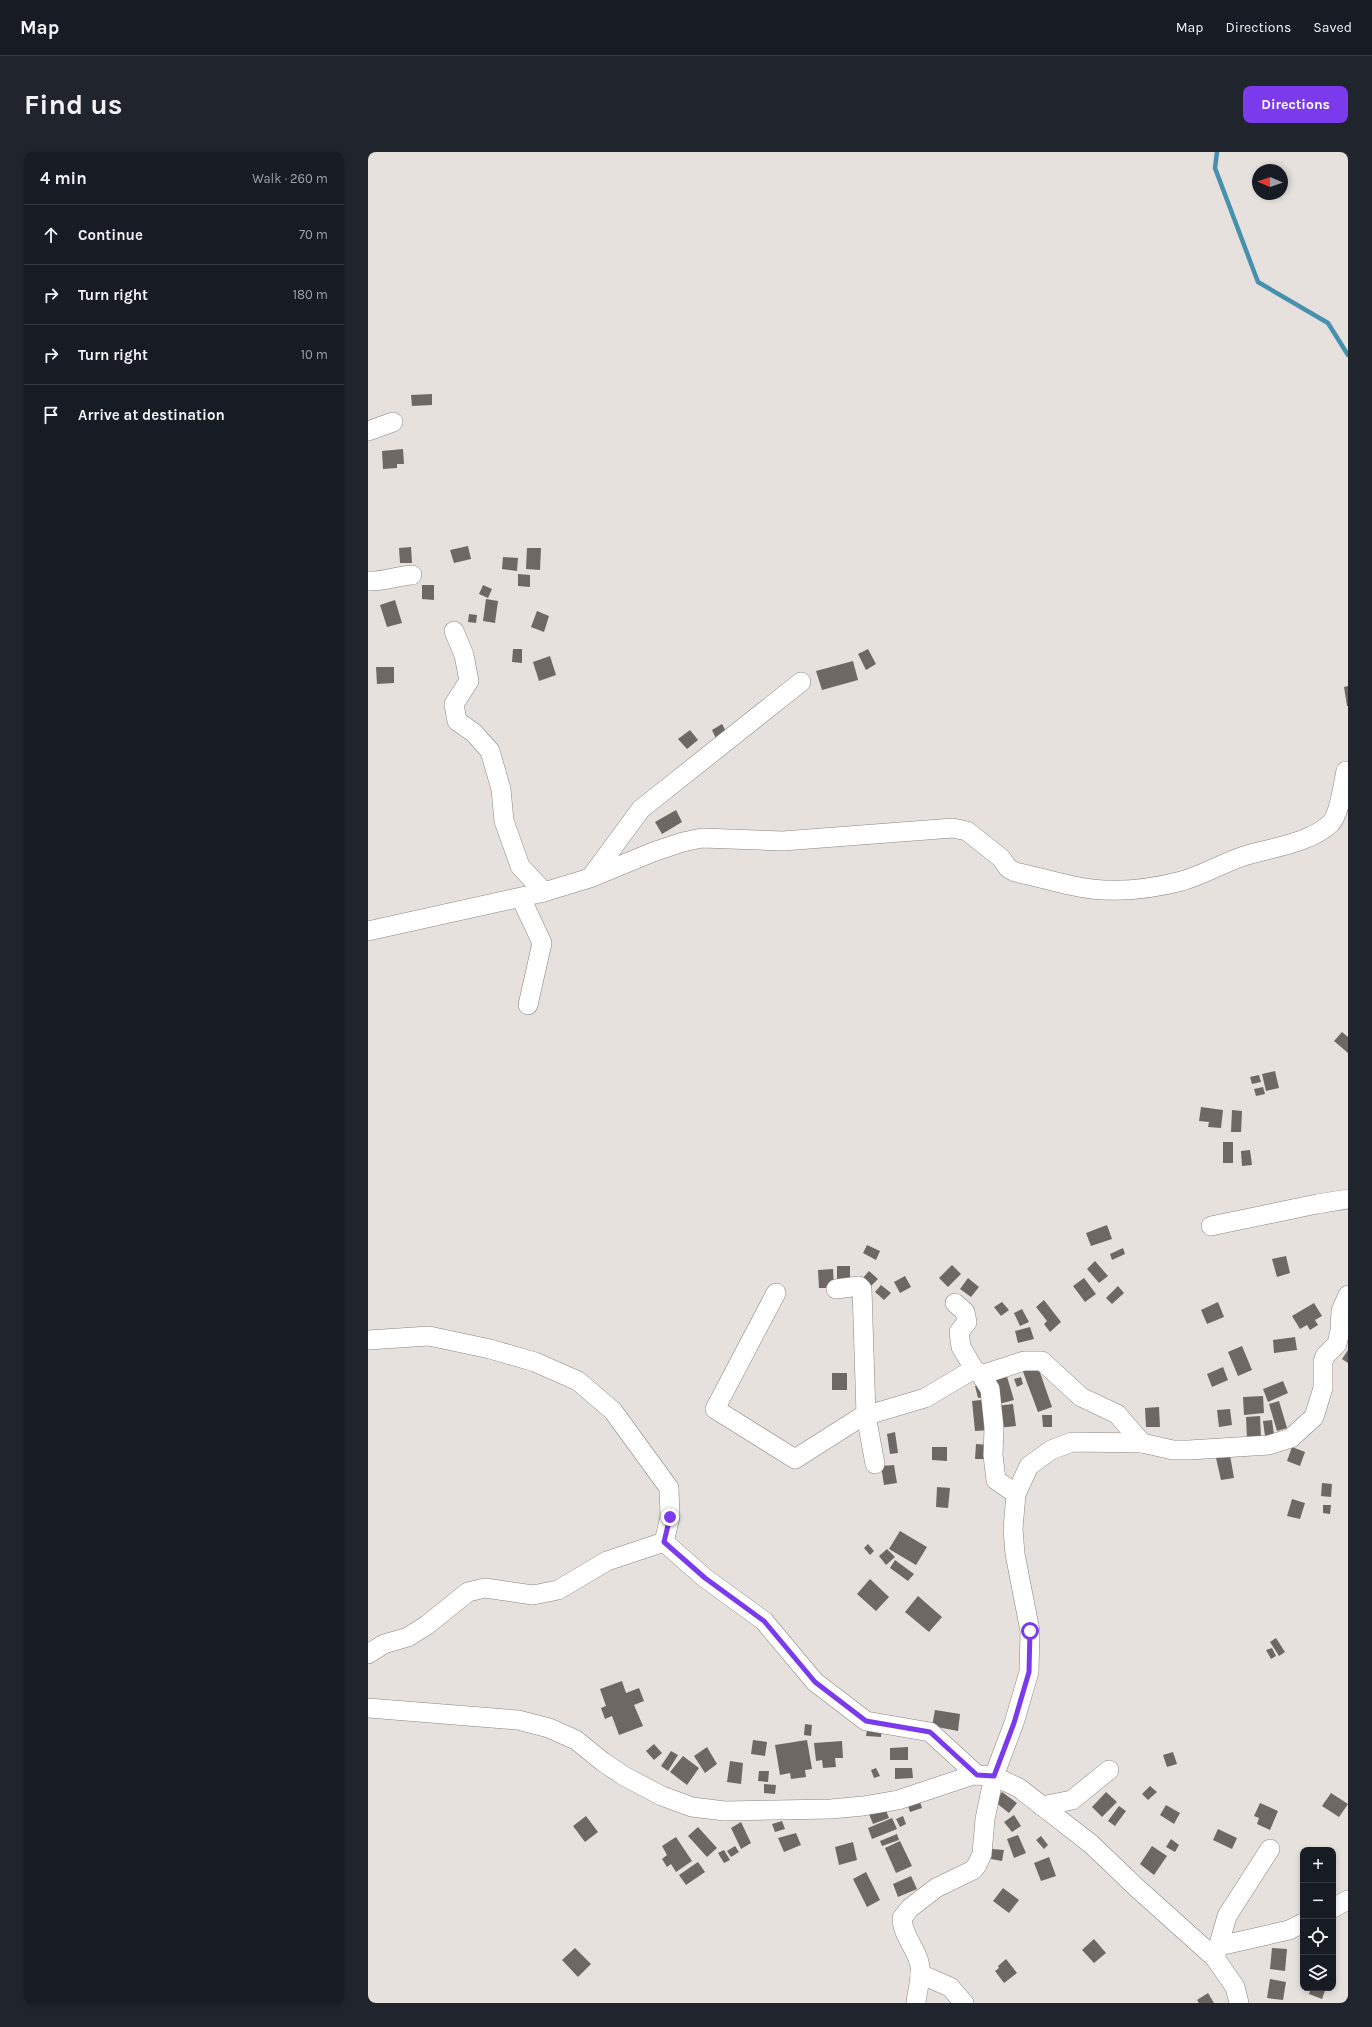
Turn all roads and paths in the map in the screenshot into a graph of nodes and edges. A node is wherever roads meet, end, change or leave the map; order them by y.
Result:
1 (394, 422) dead end
2 (368, 431) edge
3 (412, 575) dead end
4 (368, 581) edge
5 (454, 631) dead end
6 (801, 682) dead end
7 (1346, 771) dead end
8 (1340, 823) edge
9 (590, 878) junction
10 (544, 892) junction
11 (520, 898) junction
12 (368, 931) edge
13 (528, 1005) dead end
14 (1348, 1199) edge
15 (1211, 1226) dead end
16 (836, 1289) dead end
17 (776, 1293) dead end
18 (1348, 1295) edge
19 (955, 1303) dead end
20 (368, 1340) edge
21 (978, 1372) junction
22 (866, 1415) junction
23 (1142, 1443) junction
24 (875, 1464) dead end
25 (1016, 1494) junction
26 (664, 1542) junction
27 (368, 1654) edge
28 (368, 1708) edge
29 (1109, 1770) dead end
30 (986, 1775) junction
31 (1042, 1806) junction
32 (1270, 1849) dead end
33 (1348, 1900) edge
34 (1336, 1906) edge
35 (1300, 1924) edge
36 (1217, 1952) junction
37 (920, 1974) junction
38 (916, 2003) edge
39 (964, 2003) edge
40 (1239, 2003) edge

1 - 2 street
3 - 4 street
5 - 10 street
6 - 9 street
7 - 8 street
8 - 9 street
9 - 10 street
10 - 11 street
11 - 12 street
11 - 13 street
14 - 15 street
16 - 22 street
17 - 22 street
18 - 23 street
19 - 21 street
20 - 26 street
21 - 22 street
21 - 23 street
21 - 25 street
22 - 24 street
23 - 25 street
25 - 30 street
26 - 27 street
26 - 30 street
28 - 30 street
29 - 31 street
30 - 31 street
30 - 37 street
31 - 36 street
32 - 36 street
33 - 34 street
35 - 36 street
36 - 40 street
37 - 38 street
37 - 39 street

